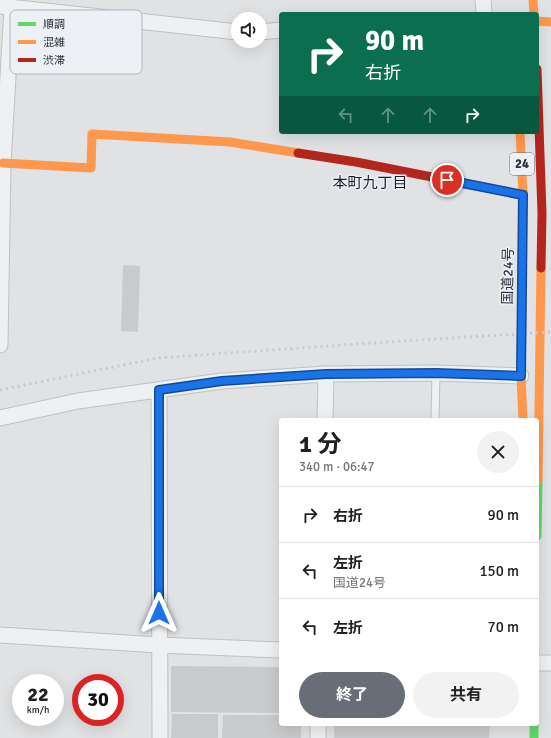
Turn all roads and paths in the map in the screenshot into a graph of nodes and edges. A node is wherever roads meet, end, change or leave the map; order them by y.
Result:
1 (483, 0) edge
2 (533, 0) edge
3 (6, 7) edge
4 (34, 10) edge
5 (484, 12) edge
6 (534, 12) edge
7 (142, 22) edge
8 (539, 22) edge
9 (551, 22) edge
10 (279, 30) edge
11 (231, 31) edge
12 (267, 31) edge
13 (539, 122) edge
14 (520, 134) edge
15 (3, 163) junction
16 (523, 195) junction
17 (0, 345) edge
18 (436, 373) junction
19 (326, 374) junction
20 (521, 376) junction
21 (159, 390) junction
22 (0, 418) edge
23 (325, 418) edge
24 (435, 418) edge
25 (523, 418) edge
26 (539, 418) edge
27 (0, 635) edge
28 (159, 645) junction
29 (279, 650) edge
30 (539, 663) edge
31 (551, 663) edge
32 (318, 726) edge
33 (534, 726) edge
34 (160, 738) edge
35 (318, 738) edge
36 (534, 738) edge

1 - 5 street
2 - 6 main road
3 - 4 street
3 - 15 street
7 - 11 street
8 - 9 main road
10 - 12 street
13 - 26 main road
14 - 16 main road, 国道24号 / 24
15 - 16 main road
15 - 17 street
16 - 20 main road, 国道24号 / 24
18 - 19 street
18 - 20 street
18 - 24 lane
19 - 21 street
19 - 23 street
20 - 25 main road, 国道24号 / 24
21 - 22 street
21 - 28 street
27 - 28 street
28 - 29 street
28 - 34 street
30 - 31 street
32 - 35 street
33 - 36 main road

